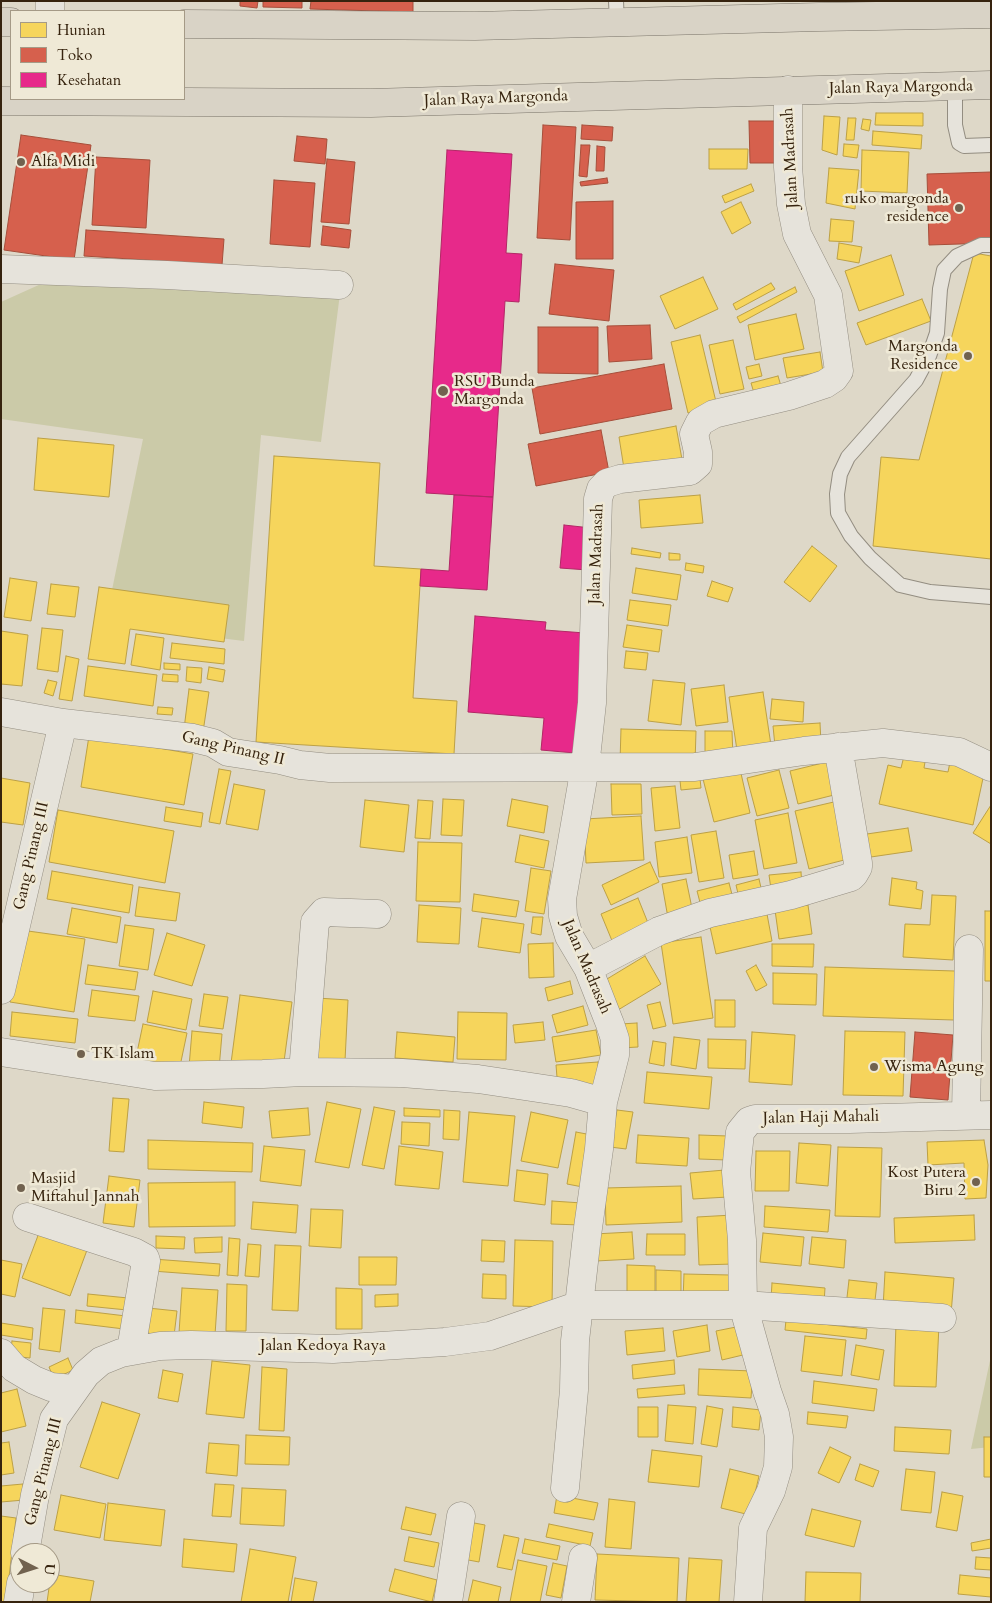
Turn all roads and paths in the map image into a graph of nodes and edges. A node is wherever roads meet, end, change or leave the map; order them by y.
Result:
1 (819, 9) edge
2 (616, 12) edge
3 (991, 14) edge
4 (185, 24) edge
5 (991, 85) edge
6 (955, 86) junction
7 (788, 90) junction
8 (1, 101) edge
9 (991, 145) edge
10 (991, 245) edge
11 (1, 269) edge
12 (339, 285) dead end
13 (991, 597) edge
14 (1, 712) edge
15 (63, 723) junction
16 (838, 747) junction
17 (585, 767) junction
18 (991, 767) edge
19 (377, 914) dead end
20 (969, 949) dead end
21 (588, 968) junction
22 (1, 990) edge
23 (1, 1052) edge
24 (303, 1072) junction
25 (603, 1102) junction
26 (978, 1115) edge
27 (27, 1217) dead end
28 (580, 1304) junction
29 (743, 1305) junction
30 (942, 1318) dead end
31 (131, 1350) junction
32 (1, 1354) edge
33 (74, 1389) junction
34 (565, 1488) dead end
35 (461, 1516) dead end
36 (27, 1543) edge
37 (583, 1558) dead end
38 (448, 1602) edge
39 (576, 1602) edge
40 (748, 1602) edge

1 - 2 main road
1 - 3 main road
2 - 4 main road
5 - 6 main road, Jalan Raya Margonda
6 - 7 main road, Jalan Raya Margonda
6 - 9 lane
7 - 8 main road, Jalan Raya Margonda
7 - 17 street, Jalan Madrasah
10 - 13 lane
11 - 12 street
14 - 15 street, Gang Pinang II
15 - 17 street, Gang Pinang II
15 - 22 street, Gang Pinang III
16 - 17 street, Gang Pinang II
16 - 18 street, Gang Pinang II
16 - 21 street
17 - 21 street, Jalan Madrasah
19 - 24 street
20 - 26 street
21 - 25 street, Jalan Madrasah
23 - 24 street
24 - 25 street
25 - 28 street
26 - 29 street, Jalan Haji Mahali
27 - 31 street
28 - 29 street, Jalan Kedoya Raya
28 - 31 street, Jalan Kedoya Raya
28 - 34 street
29 - 30 street, Jalan Kedoya Raya
29 - 40 street, Jalan Haji Mahali
31 - 33 street, Jalan Kedoya Raya
32 - 33 street
33 - 36 street, Gang Pinang III
35 - 38 street
37 - 39 street

